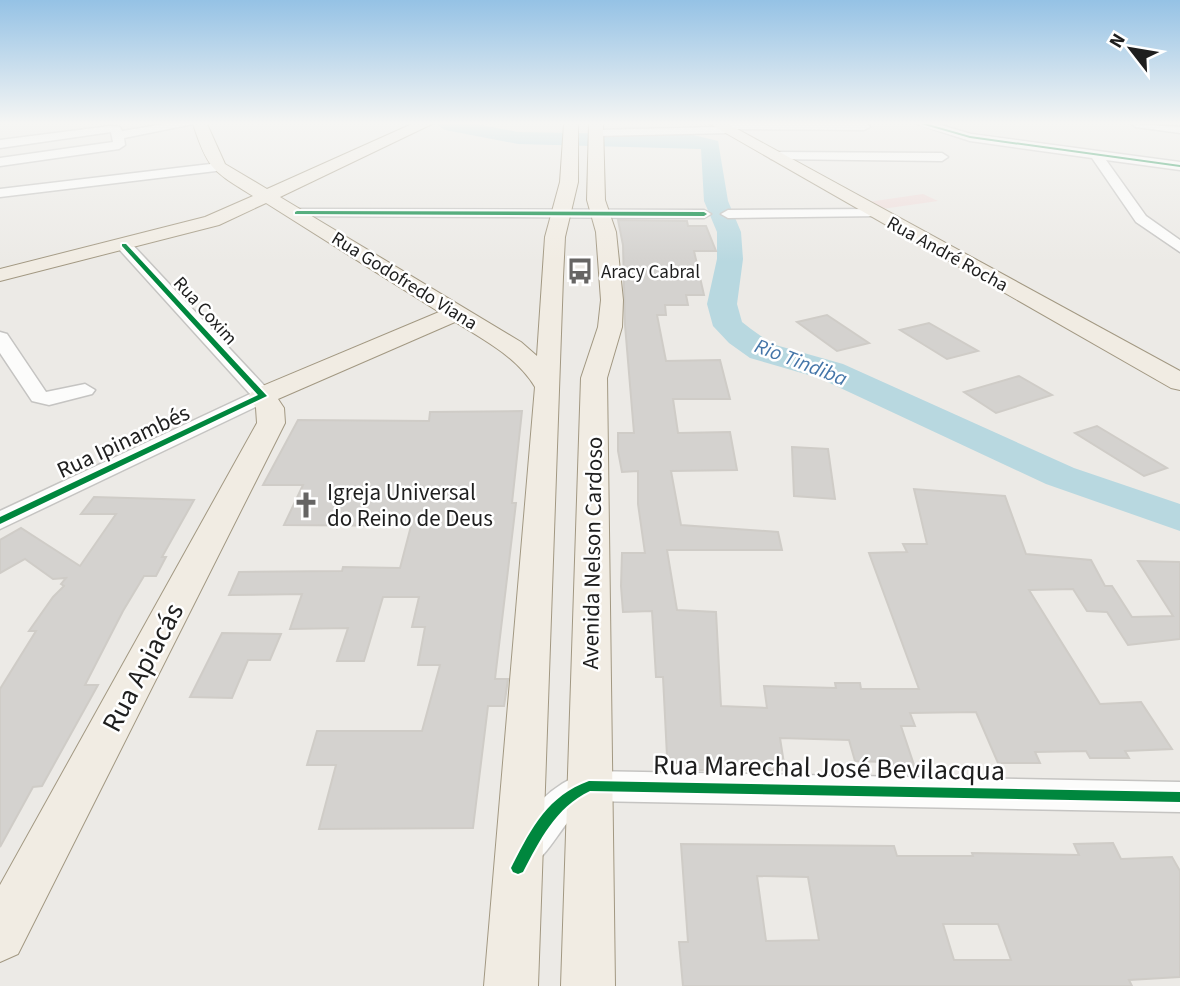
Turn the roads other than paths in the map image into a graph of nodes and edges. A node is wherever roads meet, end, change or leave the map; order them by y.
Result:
1 (195, 170) edge
2 (224, 170) edge
3 (322, 170) edge
4 (573, 170) edge
5 (591, 170) edge
6 (809, 170) edge
7 (1107, 170) edge
8 (0, 194) edge
9 (271, 196) junction
10 (298, 213) junction
11 (876, 213) junction
12 (562, 214) junction
13 (600, 214) junction
14 (704, 214) dead end
15 (728, 214) dead end
16 (124, 245) junction
17 (1180, 247) edge
18 (0, 275) edge
19 (457, 313) junction
20 (0, 338) edge
21 (1180, 382) edge
22 (548, 387) junction
23 (85, 390) dead end
24 (263, 396) junction
25 (0, 521) edge
26 (589, 786) junction
27 (1180, 797) edge
28 (517, 868) junction
29 (0, 936) edge
30 (511, 986) edge
31 (588, 986) edge

1 - 8 street
2 - 9 main road, Rua Godofredo Viana
3 - 9 main road
4 - 12 main road
5 - 13 main road, Avenida Nelson Cardoso
6 - 11 main road, Rua André Rocha
7 - 17 street
9 - 10 main road, Rua Godofredo Viana
9 - 16 main road
10 - 12 street
10 - 19 main road, Rua Godofredo Viana
11 - 15 street
11 - 21 main road, Rua André Rocha
12 - 13 street
12 - 22 main road
13 - 14 street
13 - 26 main road, Avenida Nelson Cardoso
16 - 18 main road
16 - 24 street, Rua Coxim
19 - 22 main road, Rua Godofredo Viana
19 - 24 main road, Rua Ipinambés
20 - 23 street
22 - 28 main road
24 - 25 street, Rua Ipinambés
24 - 29 main road, Rua Apiacás
26 - 27 street, Rua Marechal José Bevilacqua
26 - 28 street
26 - 31 main road, Avenida Nelson Cardoso
28 - 30 main road

